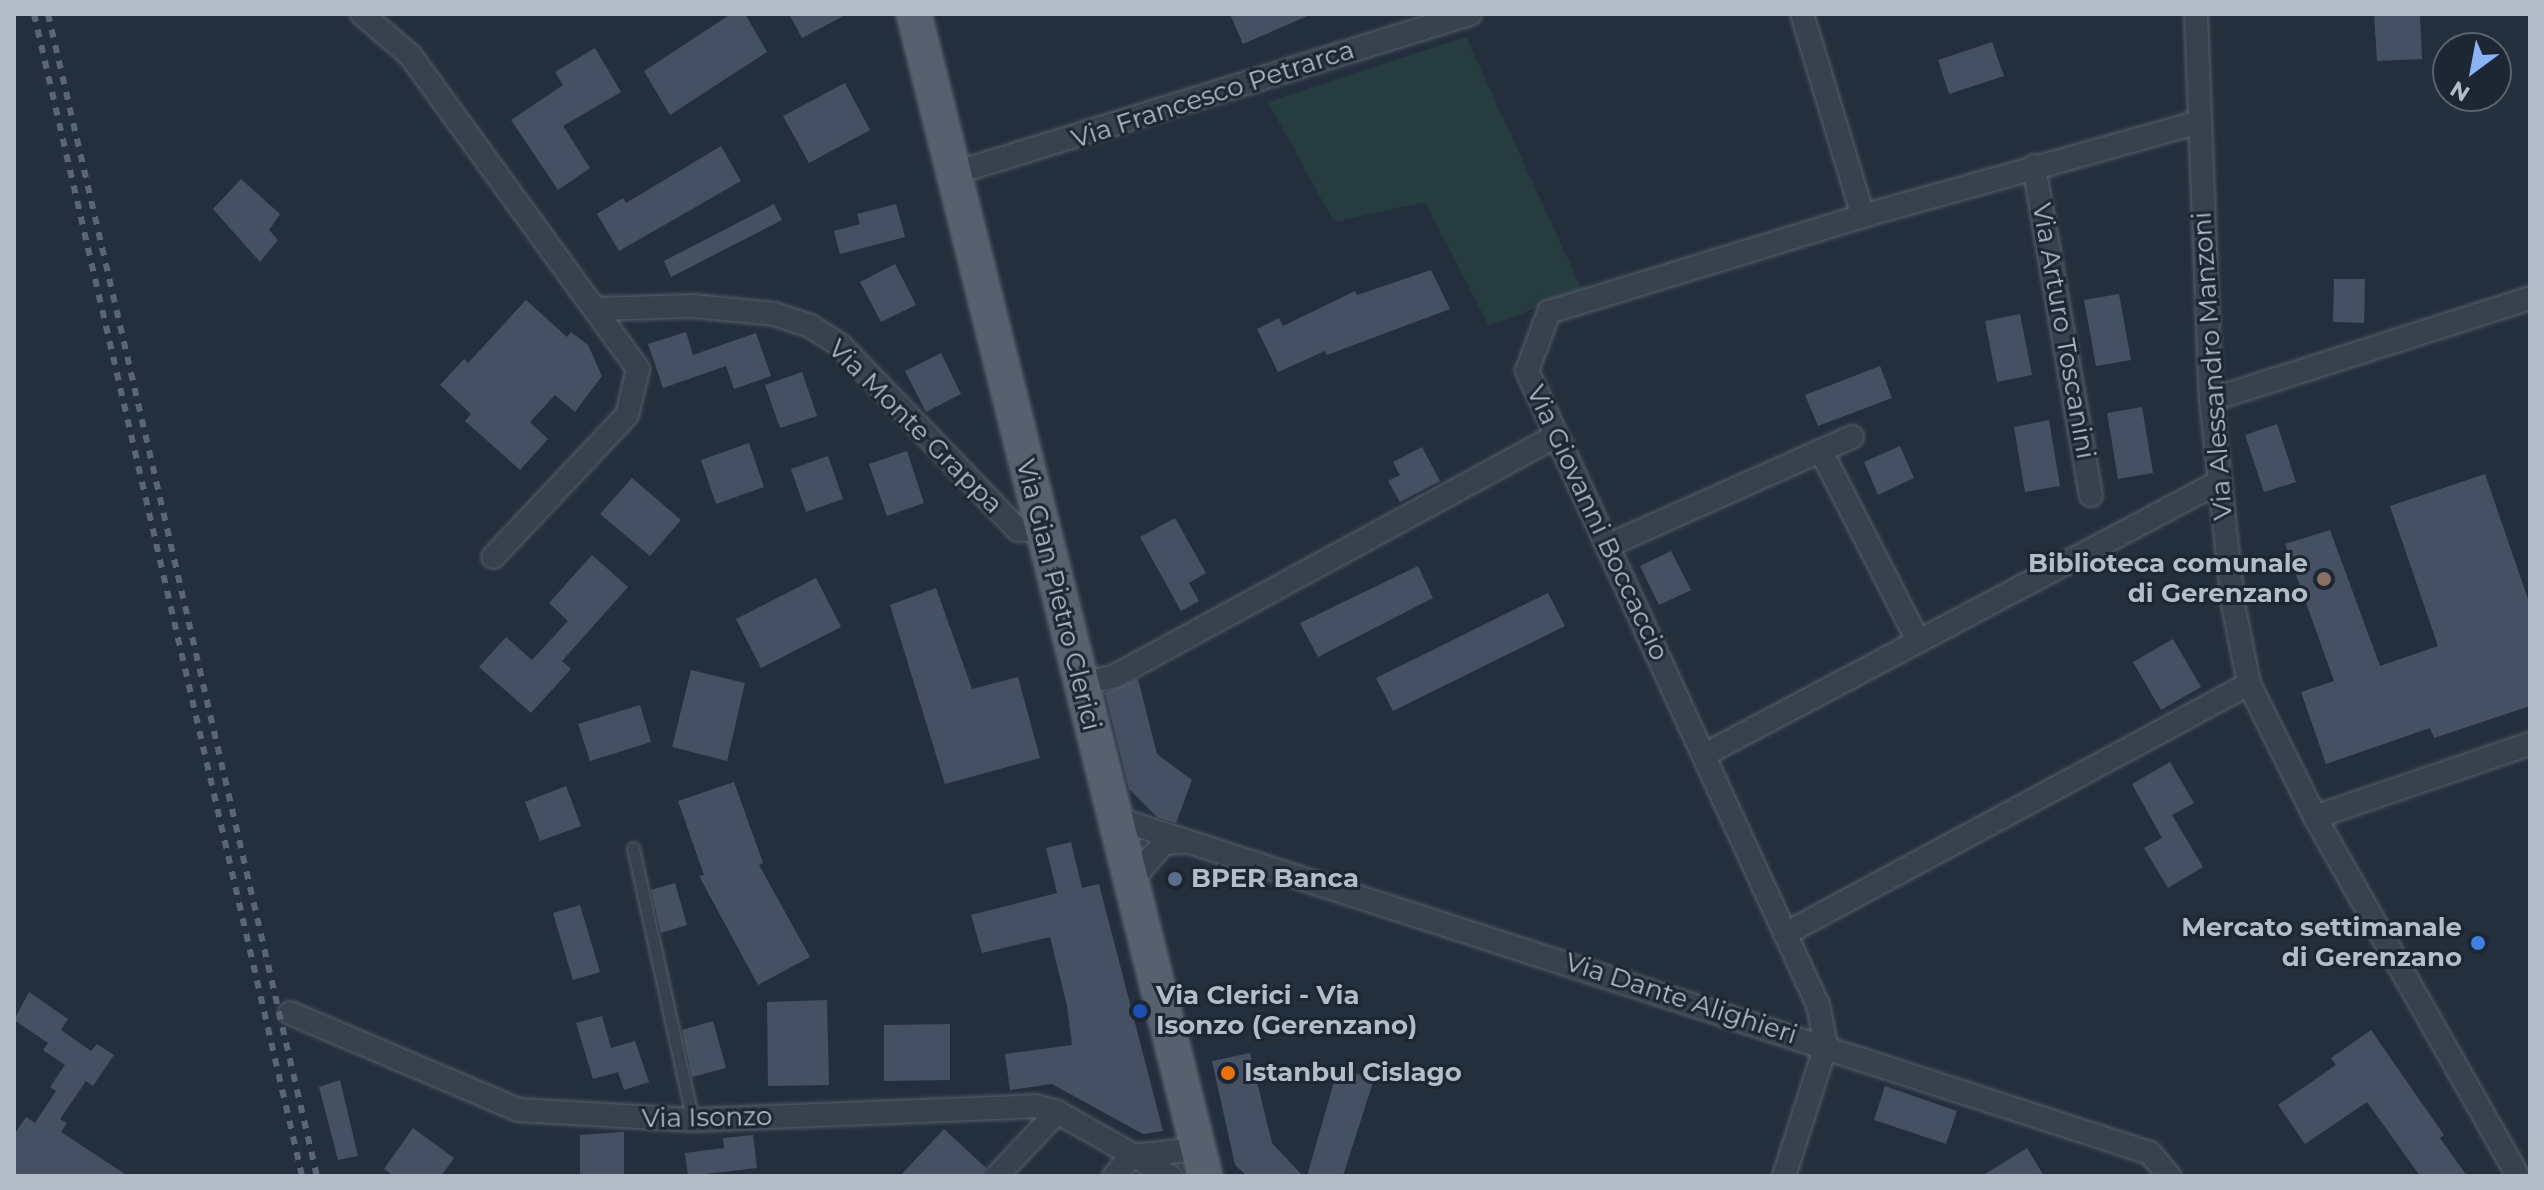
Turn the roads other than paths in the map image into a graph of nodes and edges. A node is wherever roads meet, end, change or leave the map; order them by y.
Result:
1 (362, 14) edge
2 (914, 14) edge
3 (1470, 14) edge
4 (1802, 14) edge
5 (2196, 14) edge
6 (2199, 122) junction
7 (2034, 166) junction
8 (955, 173) junction
9 (1863, 216) junction
10 (2530, 298) edge
11 (597, 309) junction
12 (2211, 400) junction
13 (1556, 436) junction
14 (1852, 437) dead end
15 (1821, 451) junction
16 (2217, 483) junction
17 (2091, 495) dead end
18 (1041, 530) junction
19 (1607, 546) junction
20 (493, 557) dead end
21 (1917, 639) junction
22 (1081, 684) junction
23 (2249, 684) junction
24 (2530, 744) edge
25 (1704, 755) junction
26 (2315, 817) junction
27 (1115, 818) junction
28 (1182, 842) junction
29 (633, 848) dead end
30 (1130, 882) junction
31 (1785, 934) junction
32 (290, 1013) dead end
33 (1826, 1045) junction
34 (1057, 1112) junction
35 (693, 1120) junction
36 (1132, 1156) junction
37 (1201, 1162) edge
38 (997, 1176) edge
39 (1114, 1176) edge
40 (1170, 1176) edge
41 (1784, 1176) edge
42 (2169, 1176) edge
43 (2518, 1176) edge

1 - 11 street
2 - 8 main road, Via Gian Pietro Clerici
3 - 8 street, Via Francesco Petrarca
4 - 9 street
5 - 6 street, Via Alessandro Manzoni
6 - 7 street, Via Giovanni Boccaccio
6 - 12 street, Via Alessandro Manzoni
7 - 9 street, Via Giovanni Boccaccio
7 - 17 street, Via Arturo Toscanini
8 - 18 main road, Via Gian Pietro Clerici
9 - 13 street, Via Giovanni Boccaccio
10 - 12 street
11 - 18 street, Via Monte Grappa
11 - 20 street
12 - 16 street, Via Alessandro Manzoni
13 - 19 street, Via Giovanni Boccaccio
13 - 22 street
14 - 15 street
15 - 19 street
15 - 21 street
16 - 21 street
16 - 23 street, Via Alessandro Manzoni
18 - 22 main road, Via Gian Pietro Clerici
19 - 25 street, Via Giovanni Boccaccio
21 - 25 street
22 - 27 main road, Via Gian Pietro Clerici
23 - 26 street, Via Alessandro Manzoni
23 - 31 street
24 - 26 street
25 - 31 street, Via Giovanni Boccaccio
26 - 43 street, Via Alessandro Manzoni
27 - 28 street, Via Dante Alighieri
27 - 30 main road, Via Gian Pietro Clerici
28 - 30 street
28 - 33 street, Via Dante Alighieri
29 - 35 lane
30 - 37 main road, Via Gian Pietro Clerici
31 - 33 street, Via Giovanni Boccaccio
32 - 35 street, Via Isonzo
33 - 41 street
33 - 42 street, Via Dante Alighieri
34 - 35 street, Via Isonzo
34 - 36 street, Via Isonzo
34 - 38 street
36 - 37 street
36 - 39 street
36 - 40 street, Via Isonzo

